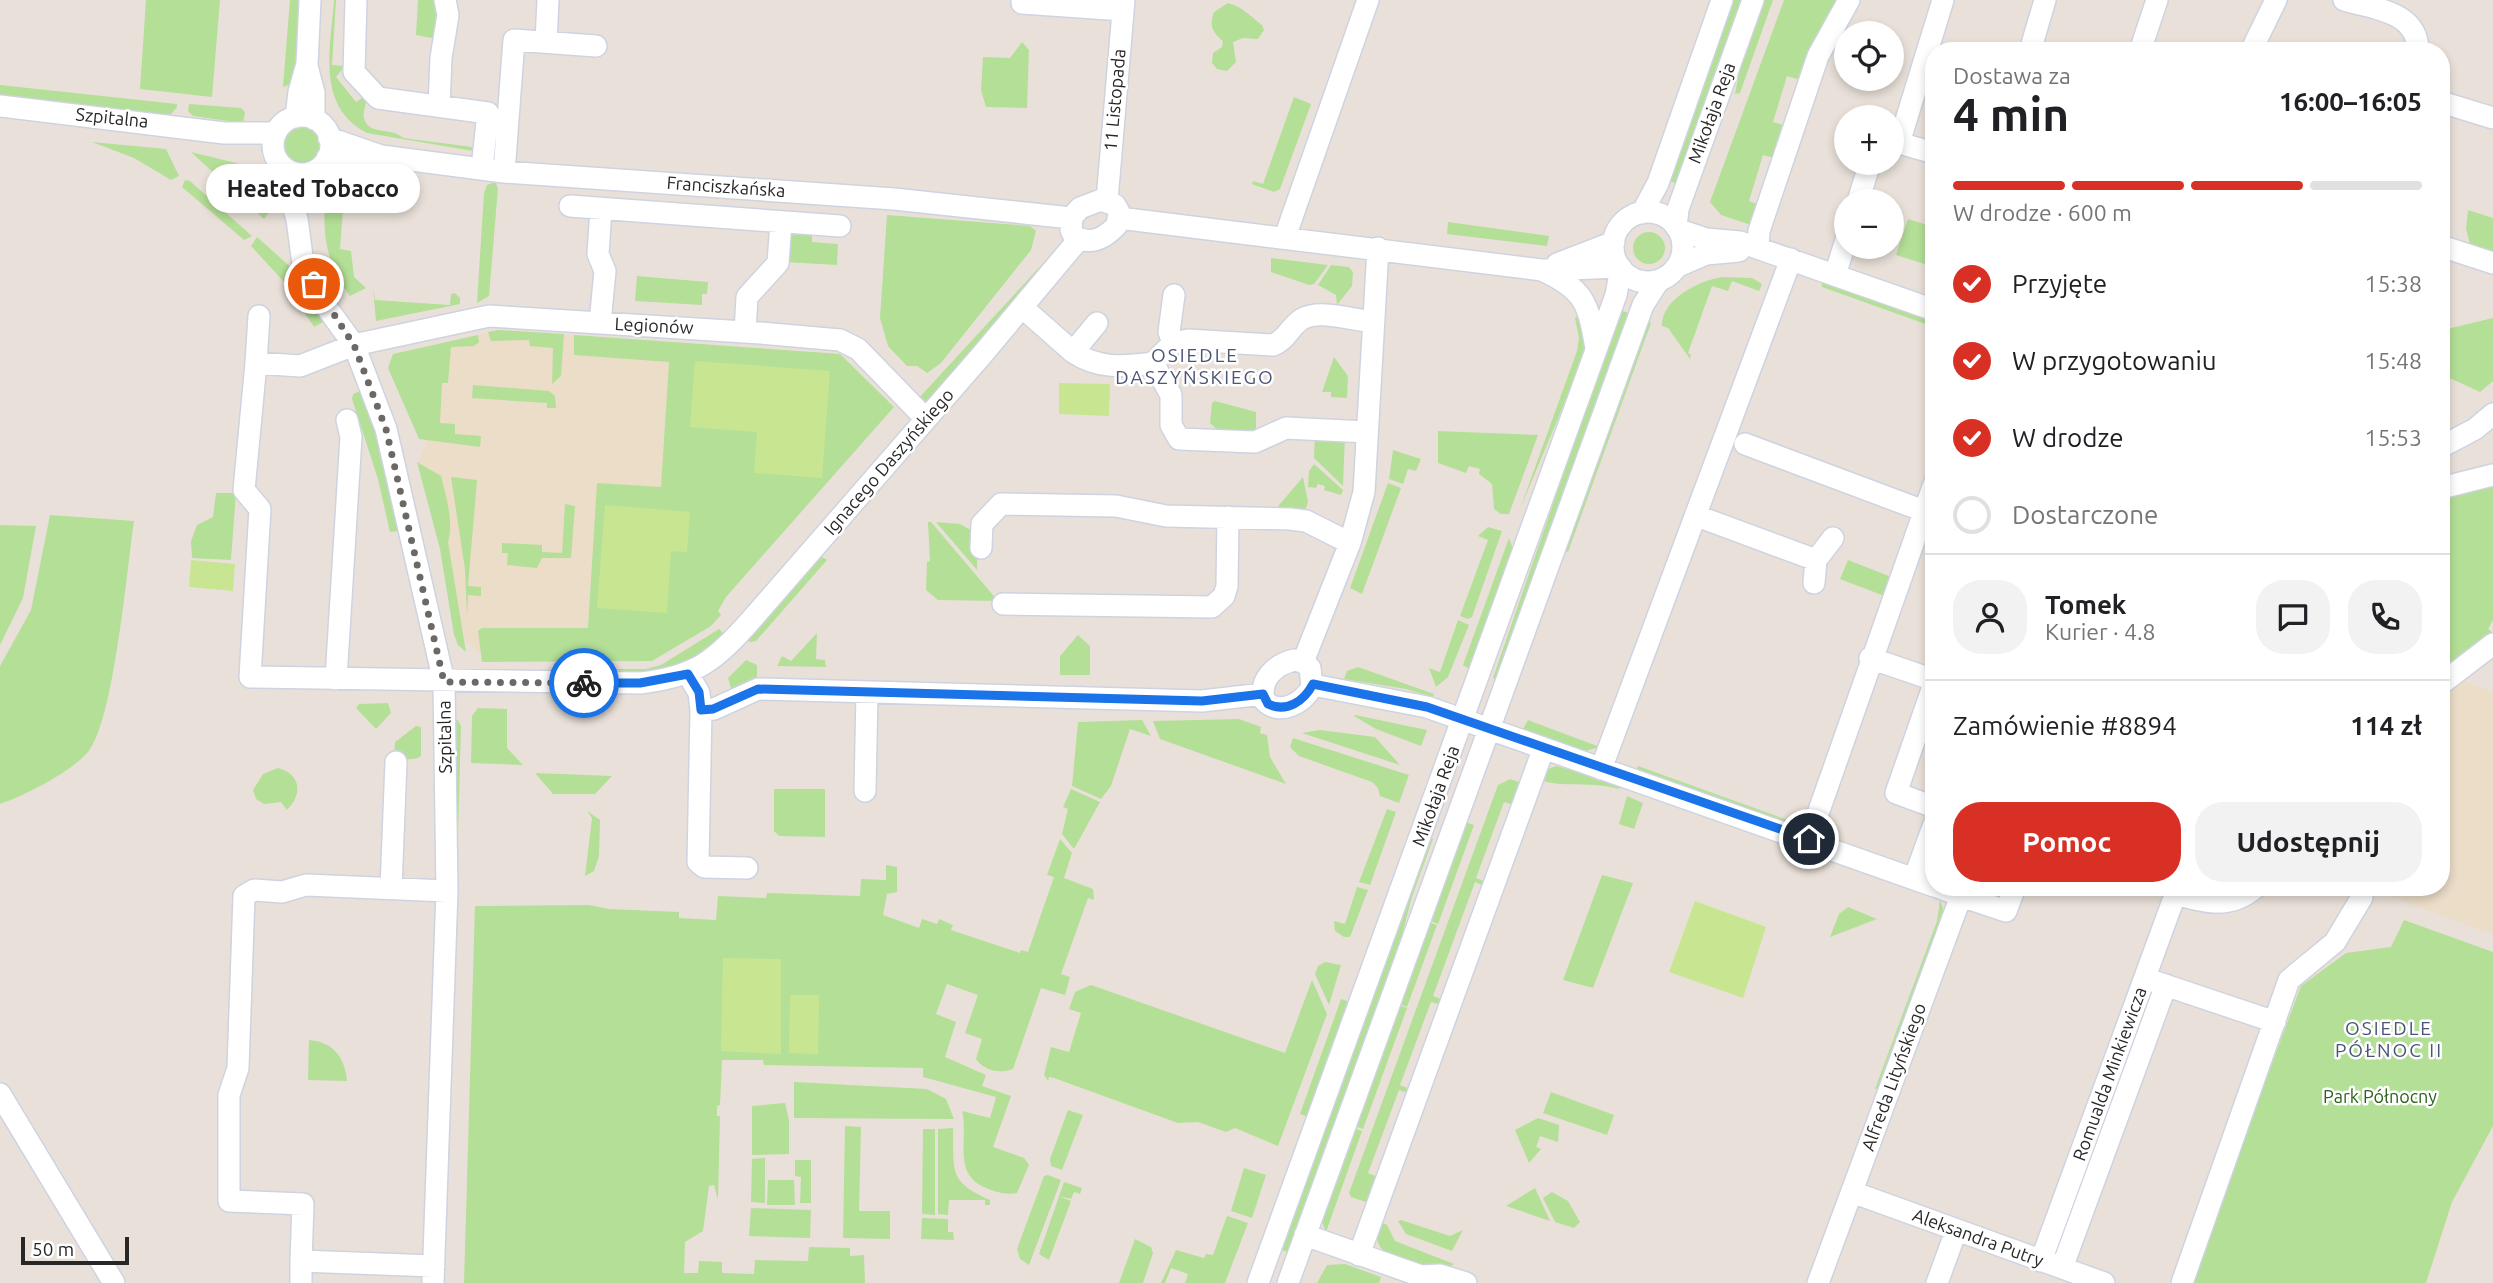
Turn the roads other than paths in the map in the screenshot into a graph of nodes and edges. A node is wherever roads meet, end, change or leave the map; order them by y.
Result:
1 (310, 0) edge
2 (356, 0) edge
3 (445, 0) edge
4 (548, 0) edge
5 (1022, 0) edge
6 (1368, 0) edge
7 (1722, 0) edge
8 (1752, 0) edge
9 (1849, 0) edge
10 (1943, 0) edge
11 (2045, 0) edge
12 (2157, 0) edge
13 (2276, 0) edge
14 (2344, 0) edge
15 (1124, 5) edge
16 (2398, 8) edge
17 (546, 42) junction
18 (1929, 42) edge
19 (2033, 42) edge
20 (2143, 42) edge
21 (2255, 42) edge
22 (2417, 42) edge
23 (596, 46) dead end
24 (1925, 54) edge
25 (2450, 105) edge
26 (0, 106) edge
27 (439, 106) junction
28 (305, 118) junction
29 (1904, 118) edge
30 (2493, 118) edge
31 (274, 141) junction
32 (1904, 147) edge
33 (328, 148) junction
34 (1925, 151) edge
35 (482, 168) junction
36 (299, 172) junction
37 (504, 172) junction
38 (569, 206) dead end
39 (601, 209) junction
40 (1113, 209) junction
41 (1642, 213) junction
42 (1071, 218) junction
43 (781, 222) junction
44 (840, 226) dead end
45 (1678, 228) junction
46 (1285, 237) junction
47 (1079, 239) junction
48 (1614, 242) junction
49 (1378, 248) junction
50 (1758, 248) junction
51 (2450, 249) edge
52 (1791, 259) junction
53 (1840, 259) edge
54 (2493, 262) edge
55 (1678, 266) junction
56 (1620, 267) junction
57 (1542, 270) junction
58 (1835, 275) junction
59 (1659, 280) junction
60 (1174, 295) dead end
61 (1925, 307) edge
62 (1023, 308) junction
63 (259, 316) dead end
64 (1373, 322) junction
65 (600, 323) junction
66 (1097, 323) dead end
67 (746, 332) junction
68 (1172, 343) junction
69 (354, 345) junction
70 (1596, 348) junction
71 (1073, 352) junction
72 (256, 363) junction
73 (1153, 363) junction
74 (2493, 414) edge
75 (926, 419) junction
76 (348, 420) dead end
77 (1367, 432) junction
78 (2450, 442) edge
79 (1745, 444) dead end
80 (2493, 475) edge
81 (2450, 486) edge
82 (1697, 516) junction
83 (1228, 517) junction
84 (1925, 519) edge
85 (1925, 521) edge
86 (1833, 538) dead end
87 (1350, 543) junction
88 (981, 548) dead end
89 (1816, 560) junction
90 (1814, 583) dead end
91 (1003, 604) dead end
92 (2493, 644) edge
93 (1870, 658) junction
94 (1303, 662) junction
95 (688, 674) junction
96 (2450, 677) edge
97 (335, 679) junction
98 (1925, 679) edge
99 (444, 682) junction
100 (1313, 684) junction
101 (867, 692) junction
102 (1263, 694) junction
103 (1925, 708) edge
104 (701, 710) junction
105 (1464, 720) junction
106 (1488, 729) junction
107 (1543, 750) junction
108 (396, 762) dead end
109 (1601, 769) junction
110 (865, 791) dead end
111 (1925, 804) edge
112 (1809, 839) junction
113 (747, 868) dead end
114 (1925, 883) edge
115 (391, 888) junction
116 (447, 891) junction
117 (1961, 896) edge
118 (1964, 896) edge
119 (2012, 896) edge
120 (2175, 896) edge
121 (2191, 896) edge
122 (2242, 896) edge
123 (2362, 897) dead end
124 (2144, 979) junction
125 (2166, 985) junction
126 (2275, 1022) junction
127 (0, 1094) edge
128 (1852, 1192) junction
129 (1955, 1231) junction
130 (1306, 1235) junction
131 (1359, 1255) junction
132 (302, 1261) junction
133 (2041, 1261) junction
134 (2062, 1268) junction
135 (433, 1274) edge
136 (1420, 1279) edge
137 (114, 1283) edge
138 (301, 1283) edge
139 (1258, 1283) edge
140 (1288, 1283) edge
141 (1466, 1283) edge
142 (1818, 1283) edge
143 (1937, 1283) edge
144 (2104, 1283) edge
145 (2182, 1283) edge

1 - 28 street
2 - 27 street
3 - 27 street
4 - 17 street
5 - 15 street
6 - 46 street
7 - 41 street, Mikołaja Reja
8 - 45 street, Mikołaja Reja
9 - 50 street
10 - 18 street
11 - 19 street
12 - 20 street
13 - 21 street
14 - 16 street
15 - 40 street, 11 Listopada
16 - 22 street
17 - 23 street
17 - 37 street
24 - 29 street
25 - 30 street
26 - 31 street, Szpitalna
27 - 35 street
28 - 31 street
28 - 33 street
31 - 36 street
32 - 34 street
33 - 35 street, Franciszkańska
33 - 36 street
35 - 37 street, Franciszkańska
36 - 69 street, Szpitalna
37 - 42 street, Franciszkańska
38 - 39 street
39 - 43 street
39 - 65 street
40 - 42 street
40 - 46 street
40 - 47 street
41 - 45 street
41 - 48 street
42 - 47 street
43 - 44 street
43 - 67 street
45 - 50 street
45 - 55 street
46 - 49 street
47 - 62 street, Ignacego Daszyńskiego
48 - 56 street
48 - 57 street
49 - 57 street
49 - 64 street
50 - 52 street
50 - 55 street
51 - 54 street
52 - 58 street
52 - 82 street
53 - 58 street
55 - 59 street
56 - 57 street
56 - 59 street
56 - 70 street, Mikołaja Reja
57 - 70 street
58 - 61 street
59 - 106 street, Mikołaja Reja
60 - 68 street
62 - 71 street
62 - 75 street, Ignacego Daszyńskiego
63 - 72 street
64 - 68 street
64 - 77 street
65 - 67 street, Legionów
65 - 69 street, Legionów
66 - 71 street
67 - 75 street, Legionów
68 - 73 street
69 - 72 street, Legionów
69 - 99 street, Szpitalna
70 - 105 street, Mikołaja Reja
71 - 73 street
72 - 97 street, Ignacego Daszyńskiego
73 - 77 street
74 - 78 street
75 - 95 street, Ignacego Daszyńskiego
76 - 97 street
77 - 87 street
79 - 84 street
80 - 81 street
82 - 89 street
82 - 109 street
83 - 87 street
83 - 88 street
83 - 91 street
85 - 93 street
86 - 89 street
87 - 94 street
89 - 90 street
92 - 96 street
93 - 98 street
93 - 112 street
94 - 100 street
94 - 102 street
95 - 99 street, Ignacego Daszyńskiego
95 - 104 street
97 - 99 street, Ignacego Daszyńskiego
99 - 116 street, Szpitalna
100 - 102 street
100 - 105 street
101 - 102 street
101 - 104 street
101 - 110 street
103 - 111 street
104 - 113 street
105 - 106 street
105 - 139 street, Mikołaja Reja
106 - 107 street
106 - 130 street, Mikołaja Reja
107 - 109 street
107 - 131 street
108 - 115 street
109 - 112 street
112 - 114 street
115 - 116 street
115 - 132 street
116 - 135 street, Szpitalna
117 - 128 street, Alfreda Lityńskiego
118 - 119 street
120 - 124 street, Romualda Minkiewicza
121 - 122 street
123 - 126 street
124 - 125 street
124 - 133 street, Romualda Minkiewicza
125 - 126 street
125 - 134 street, Romualda Minkiewicza
126 - 145 street
127 - 137 street
128 - 129 street, Aleksandra Putry
128 - 142 street, Alfreda Lityńskiego
129 - 133 street, Aleksandra Putry
129 - 143 street
130 - 131 street
130 - 140 street, Mikołaja Reja
131 - 136 street
132 - 135 street
132 - 138 street
133 - 134 street, Aleksandra Putry
134 - 144 street, Aleksandra Putry
136 - 141 street

